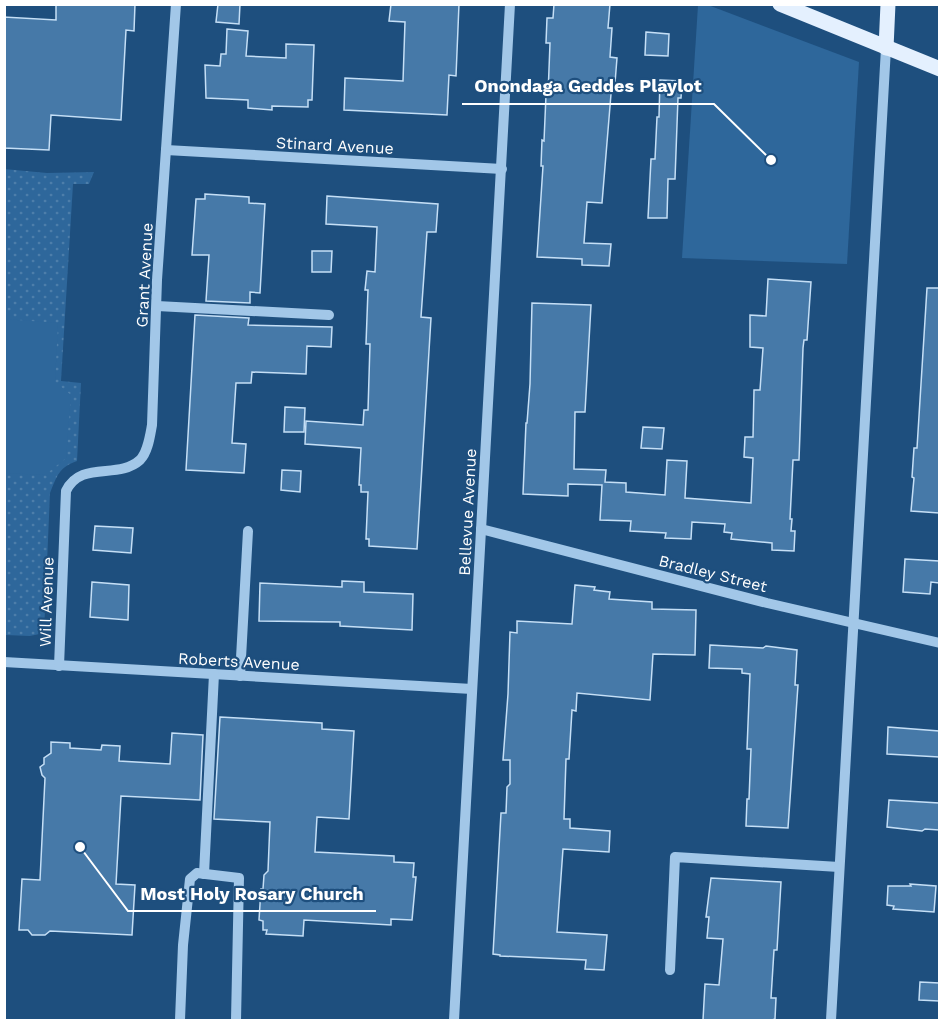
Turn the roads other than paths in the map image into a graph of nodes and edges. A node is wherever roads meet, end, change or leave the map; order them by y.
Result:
1 (176, 4) edge
2 (510, 4) edge
3 (780, 4) edge
4 (888, 4) edge
5 (886, 48) junction
6 (939, 69) edge
7 (166, 150) junction
8 (502, 169) junction
9 (157, 306) junction
10 (329, 315) dead end
11 (66, 491) joint
12 (481, 529) junction
13 (248, 531) dead end
14 (853, 622) junction
15 (939, 643) edge
16 (4, 662) edge
17 (59, 666) junction
18 (214, 674) junction
19 (240, 676) junction
20 (472, 689) junction
21 (839, 867) junction
22 (204, 874) junction
23 (670, 970) dead end
24 (180, 1020) edge
25 (236, 1020) edge
26 (454, 1020) edge
27 (831, 1020) edge

1 - 7 street, Grant Avenue
2 - 8 street, Bellevue Avenue
3 - 5 main road
4 - 5 main road
5 - 6 main road
5 - 14 street
7 - 8 street, Stinard Avenue
7 - 9 street, Grant Avenue
8 - 12 street, Bellevue Avenue
9 - 10 street
9 - 11 street, Grant Avenue
11 - 17 street, Will Avenue
12 - 14 street, Bradley Street
12 - 20 street, Bellevue Avenue
13 - 19 street
14 - 15 street, Bradley Street
14 - 21 street
16 - 17 street, Roberts Avenue
17 - 18 street, Roberts Avenue
18 - 19 street, Roberts Avenue
18 - 22 street
19 - 20 street, Roberts Avenue
20 - 26 street, Bellevue Avenue
21 - 23 street
21 - 27 street
22 - 24 street
22 - 25 street

